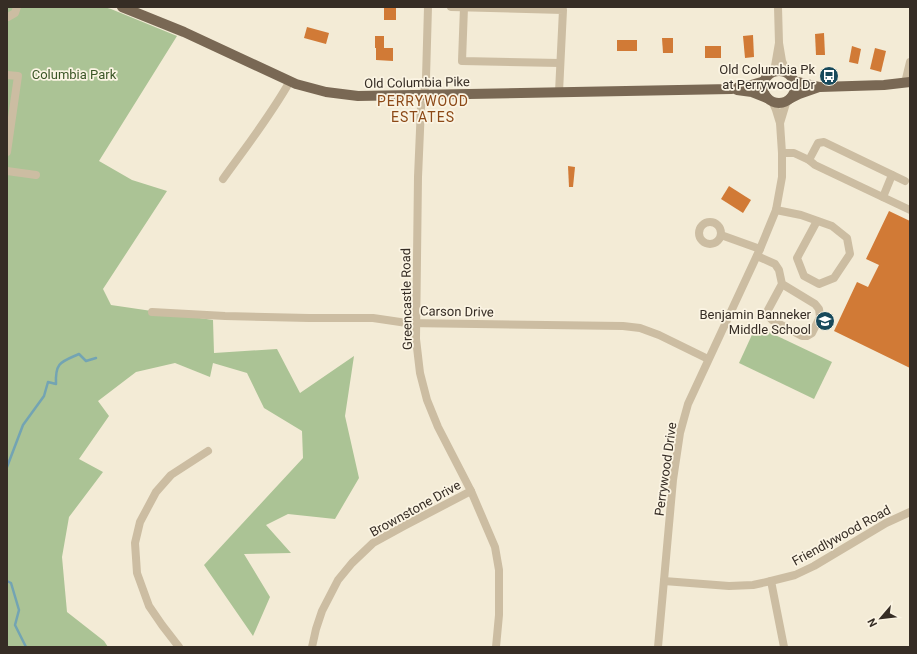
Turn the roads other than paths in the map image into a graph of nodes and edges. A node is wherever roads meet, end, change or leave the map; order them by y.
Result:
1 (10, 7) edge
2 (17, 7) edge
3 (122, 7) edge
4 (428, 7) edge
5 (451, 7) edge
6 (464, 7) edge
7 (483, 7) edge
8 (778, 7) edge
9 (137, 10) edge
10 (7, 18) edge
11 (779, 42) junction
12 (910, 62) edge
13 (560, 63) junction
14 (774, 72) junction
15 (787, 73) junction
16 (7, 75) edge
17 (765, 80) junction
18 (290, 81) junction
19 (794, 81) junction
20 (907, 83) edge
21 (820, 87) junction
22 (731, 89) junction
23 (558, 92) junction
24 (424, 95) junction
25 (769, 99) junction
26 (789, 99) junction
27 (780, 123) junction
28 (7, 152) edge
29 (782, 153) junction
30 (809, 160) junction
31 (7, 171) edge
32 (36, 175) dead end
33 (892, 175) junction
34 (223, 179) dead end
35 (905, 181) dead end
36 (884, 197) junction
37 (776, 210) junction
38 (910, 210) edge
39 (817, 221) junction
40 (721, 235) dead end
41 (758, 252) junction
42 (782, 284) junction
43 (152, 312) dead end
44 (415, 323) junction
45 (708, 360) junction
46 (208, 451) dead end
47 (472, 491) junction
48 (910, 512) edge
49 (664, 580) junction
50 (771, 582) junction
51 (179, 647) edge
52 (312, 647) edge
53 (496, 647) edge
54 (658, 647) edge
55 (784, 647) edge

1 - 10 street
2 - 10 street
3 - 9 main road, Old Columbia Pike
4 - 24 street, Greencastle Road
5 - 6 street
6 - 7 street
6 - 13 street
7 - 13 street
8 - 11 street
9 - 18 main road, Old Columbia Pike
11 - 14 street
11 - 15 street
12 - 20 street
13 - 23 street
14 - 15 main road
14 - 17 main road
15 - 19 main road
16 - 28 street
17 - 22 main road, Old Columbia Pike
17 - 25 main road
18 - 24 main road, Old Columbia Pike
18 - 34 street
19 - 21 main road
19 - 26 main road
20 - 21 main road
21 - 26 main road
22 - 23 main road, Old Columbia Pike
22 - 25 main road, Old Columbia Pike
23 - 24 main road, Old Columbia Pike
24 - 44 street, Greencastle Road
25 - 26 main road
25 - 27 street, Perrywood Drive
26 - 27 street, Perrywood Drive
27 - 29 street, Perrywood Drive
29 - 30 street
29 - 37 street, Perrywood Drive
30 - 33 street
30 - 36 street
31 - 32 street
33 - 35 street
33 - 36 street
36 - 38 street
37 - 39 street
37 - 41 street, Perrywood Drive
39 - 39 street
40 - 41 street
41 - 42 street
41 - 45 street, Perrywood Drive
42 - 42 street
43 - 44 street, Carson Drive
44 - 45 street, Carson Drive
44 - 47 street, Greencastle Road
45 - 49 street, Perrywood Drive
46 - 51 street
47 - 52 street, Brownstone Drive
47 - 53 street, Greencastle Road
48 - 50 street, Friendlywood Road
49 - 50 street, Friendlywood Road
49 - 54 street, Perrywood Drive
50 - 55 street

